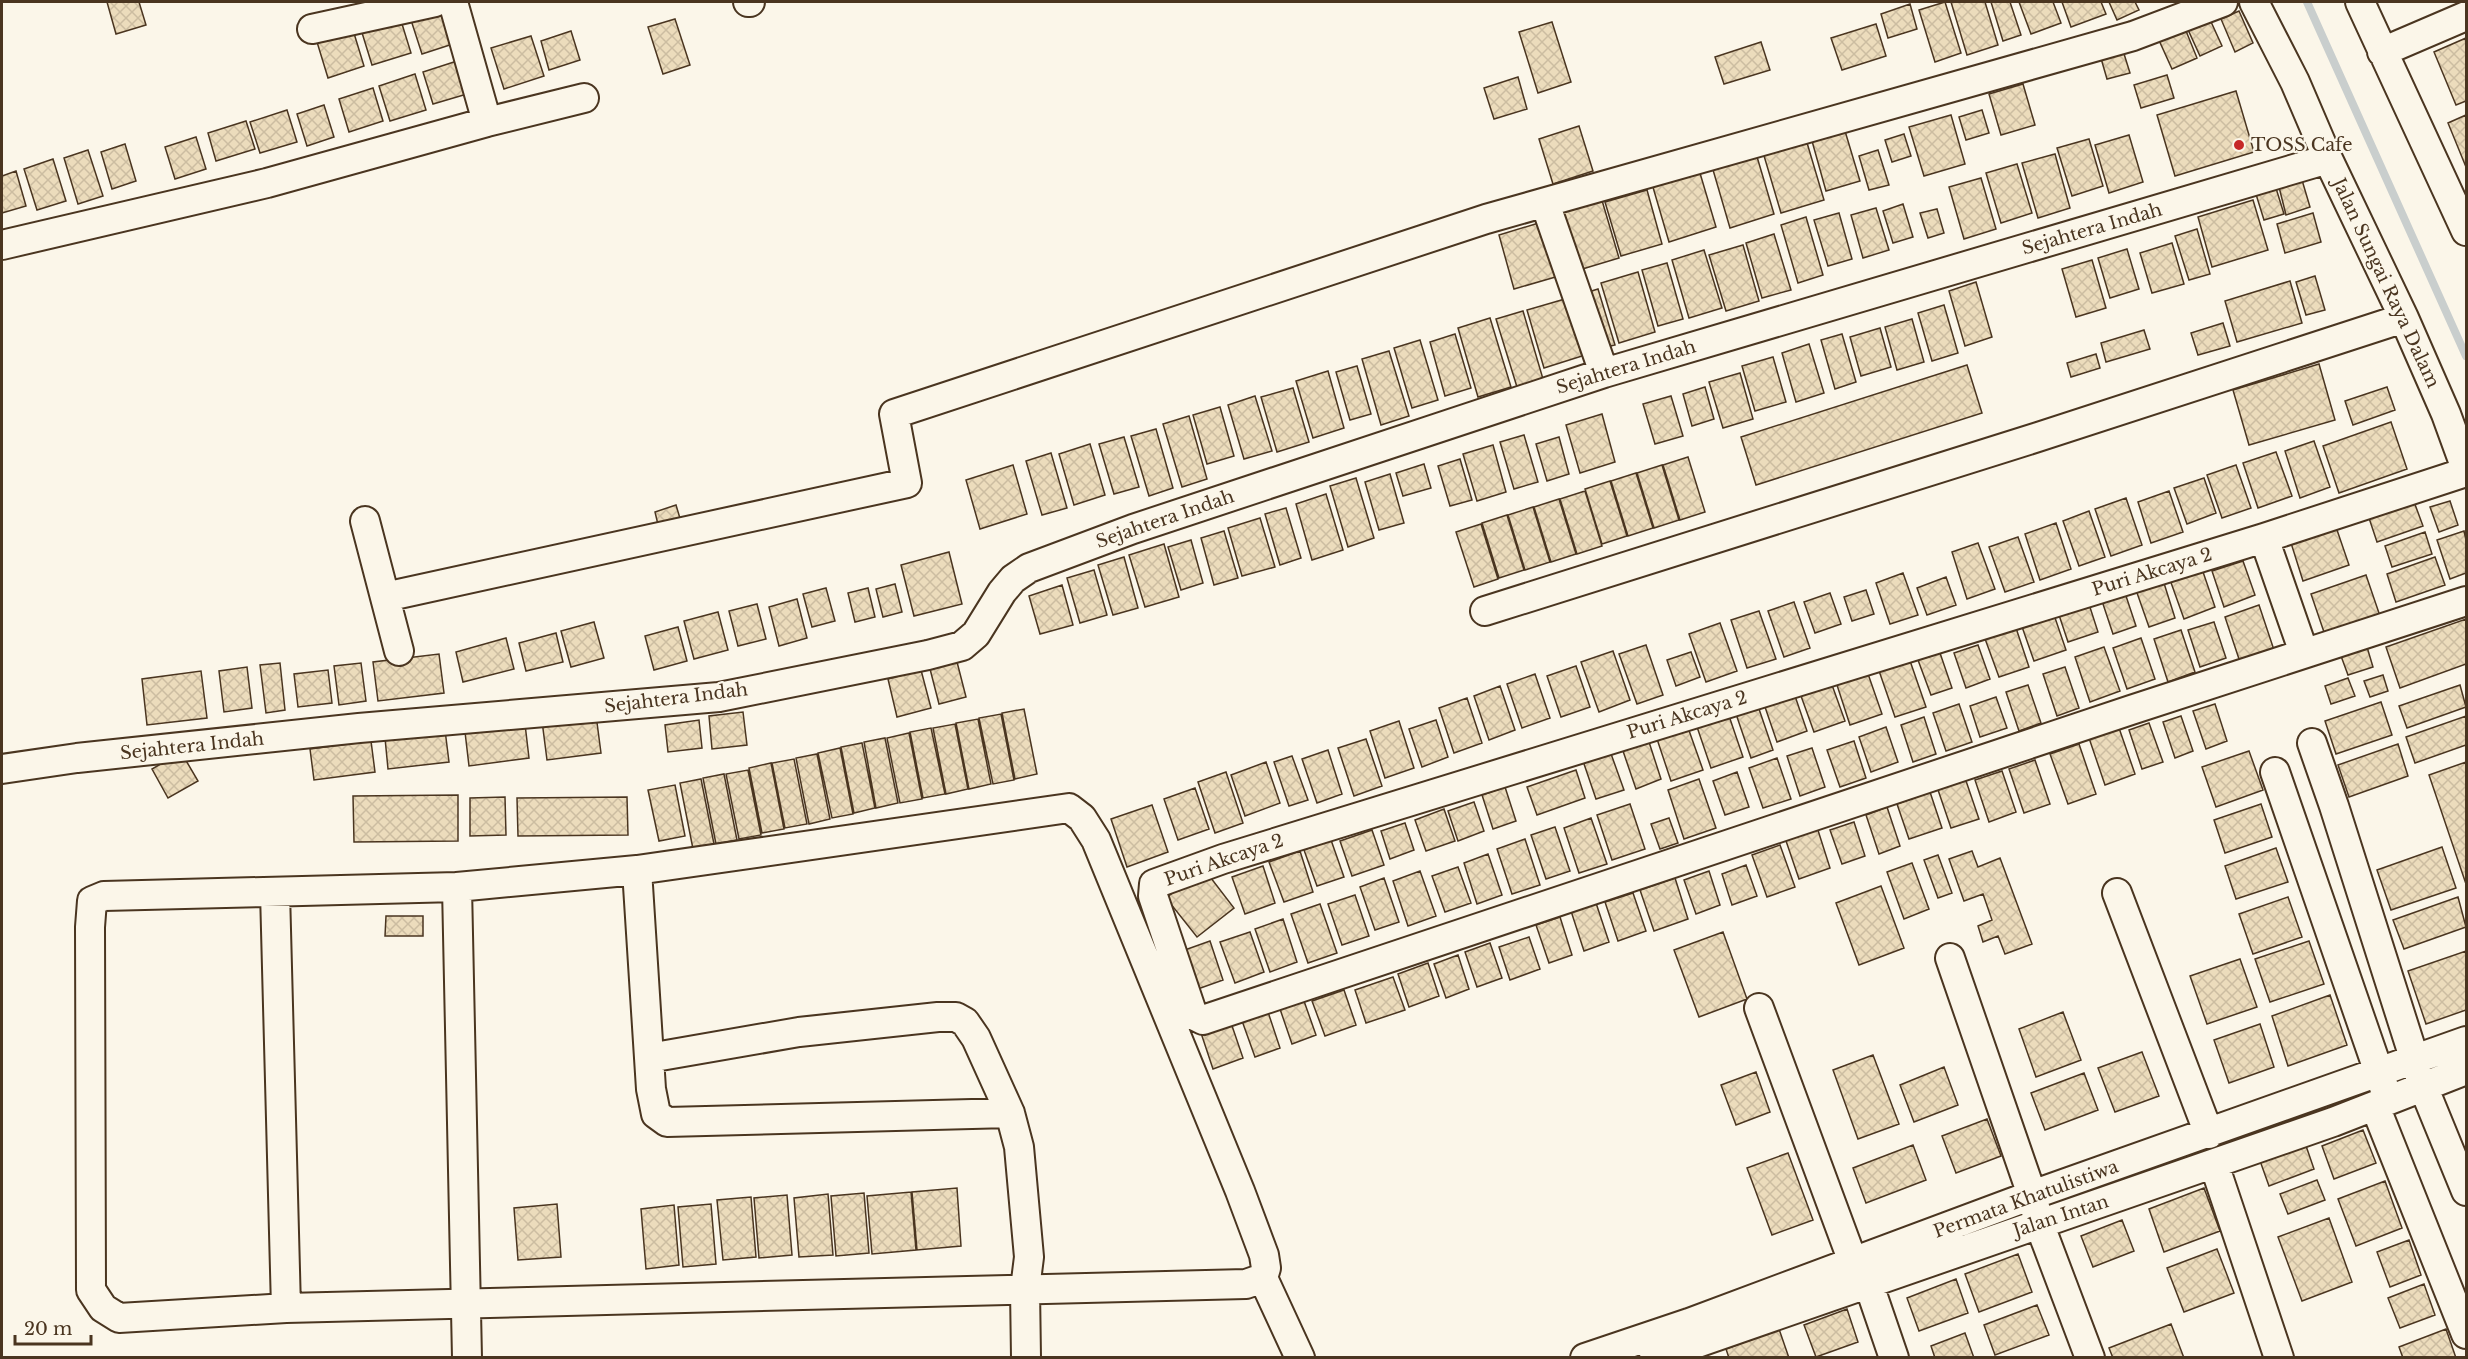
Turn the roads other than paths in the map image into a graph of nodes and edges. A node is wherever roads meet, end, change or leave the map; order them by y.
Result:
1 (435, 2) edge
2 (453, 2) edge
3 (2223, 2) edge
4 (2254, 2) edge
5 (2360, 2) edge
6 (2466, 16) edge
7 (312, 29) dead end
8 (2382, 52) junction
9 (584, 98) dead end
10 (487, 122) junction
11 (2328, 159) junction
12 (1545, 203) junction
13 (2465, 225) edge
14 (2, 245) edge
15 (2404, 318) junction
16 (1604, 373) junction
17 (2459, 409) edge
18 (2466, 470) edge
19 (365, 521) dead end
20 (2264, 538) junction
21 (385, 597) junction
22 (2466, 602) edge
23 (1485, 611) dead end
24 (399, 651) dead end
25 (2304, 653) junction
26 (2312, 743) dead end
27 (2, 769) edge
28 (2275, 772) dead end
29 (637, 870) junction
30 (457, 887) junction
31 (275, 892) junction
32 (2117, 893) dead end
33 (1950, 958) dead end
34 (1759, 1008) dead end
35 (2466, 1041) edge
36 (649, 1058) junction
37 (2466, 1070) edge
38 (2378, 1073) junction
39 (2419, 1074) junction
40 (2382, 1103) junction
41 (1010, 1113) junction
42 (2209, 1134) junction
43 (2214, 1164) junction
44 (2466, 1191) edge
45 (2032, 1195) junction
46 (2039, 1223) junction
47 (1861, 1272) junction
48 (1263, 1278) junction
49 (1025, 1289) junction
50 (466, 1303) junction
51 (286, 1308) junction
52 (2466, 1334) edge
53 (1696, 1341) edge
54 (467, 1358) edge
55 (1026, 1358) edge
56 (1300, 1358) edge
57 (1586, 1358) edge
58 (1654, 1358) edge
59 (1894, 1358) edge
60 (2090, 1358) edge
61 (2279, 1358) edge

1 - 7 street
2 - 10 street
3 - 12 street
4 - 11 street, Jalan Sungai Raya Dalam
5 - 8 street
6 - 8 street
8 - 13 street
9 - 10 street
10 - 14 street
11 - 15 street, Jalan Sungai Raya Dalam
11 - 16 street, Sejahtera Indah
12 - 16 street
12 - 21 street
15 - 17 street, Jalan Sungai Raya Dalam
15 - 23 street
16 - 27 street, Sejahtera Indah
17 - 18 street, Jalan Sungai Raya Dalam
18 - 20 street, Puri Akcaya 2
19 - 21 street
20 - 25 street
20 - 25 street, Puri Akcaya 2
21 - 24 street
22 - 25 street, Puri Akcaya 2
26 - 39 street
28 - 38 street
29 - 30 street
29 - 36 street
29 - 48 street
30 - 31 street
30 - 50 street
31 - 51 street
31 - 51 street
32 - 42 street
33 - 45 street
34 - 47 street
35 - 39 street, Permata Khatulistiwa
36 - 41 street
36 - 41 street
37 - 39 street, Jalan Intan
38 - 39 street, Permata Khatulistiwa
38 - 40 street
38 - 42 street, Permata Khatulistiwa
39 - 40 street, Jalan Intan
39 - 44 street
40 - 43 street, Jalan Intan
40 - 52 street
41 - 49 street
42 - 45 street, Permata Khatulistiwa
43 - 46 street, Jalan Intan
43 - 61 street
45 - 46 street
45 - 47 street, Permata Khatulistiwa
46 - 47 street, Jalan Intan
46 - 60 street
47 - 53 street, Permata Khatulistiwa
47 - 59 street
48 - 49 street
48 - 56 street
49 - 50 street
49 - 55 street
50 - 51 street
50 - 54 street
53 - 57 street, Permata Khatulistiwa
53 - 58 street

